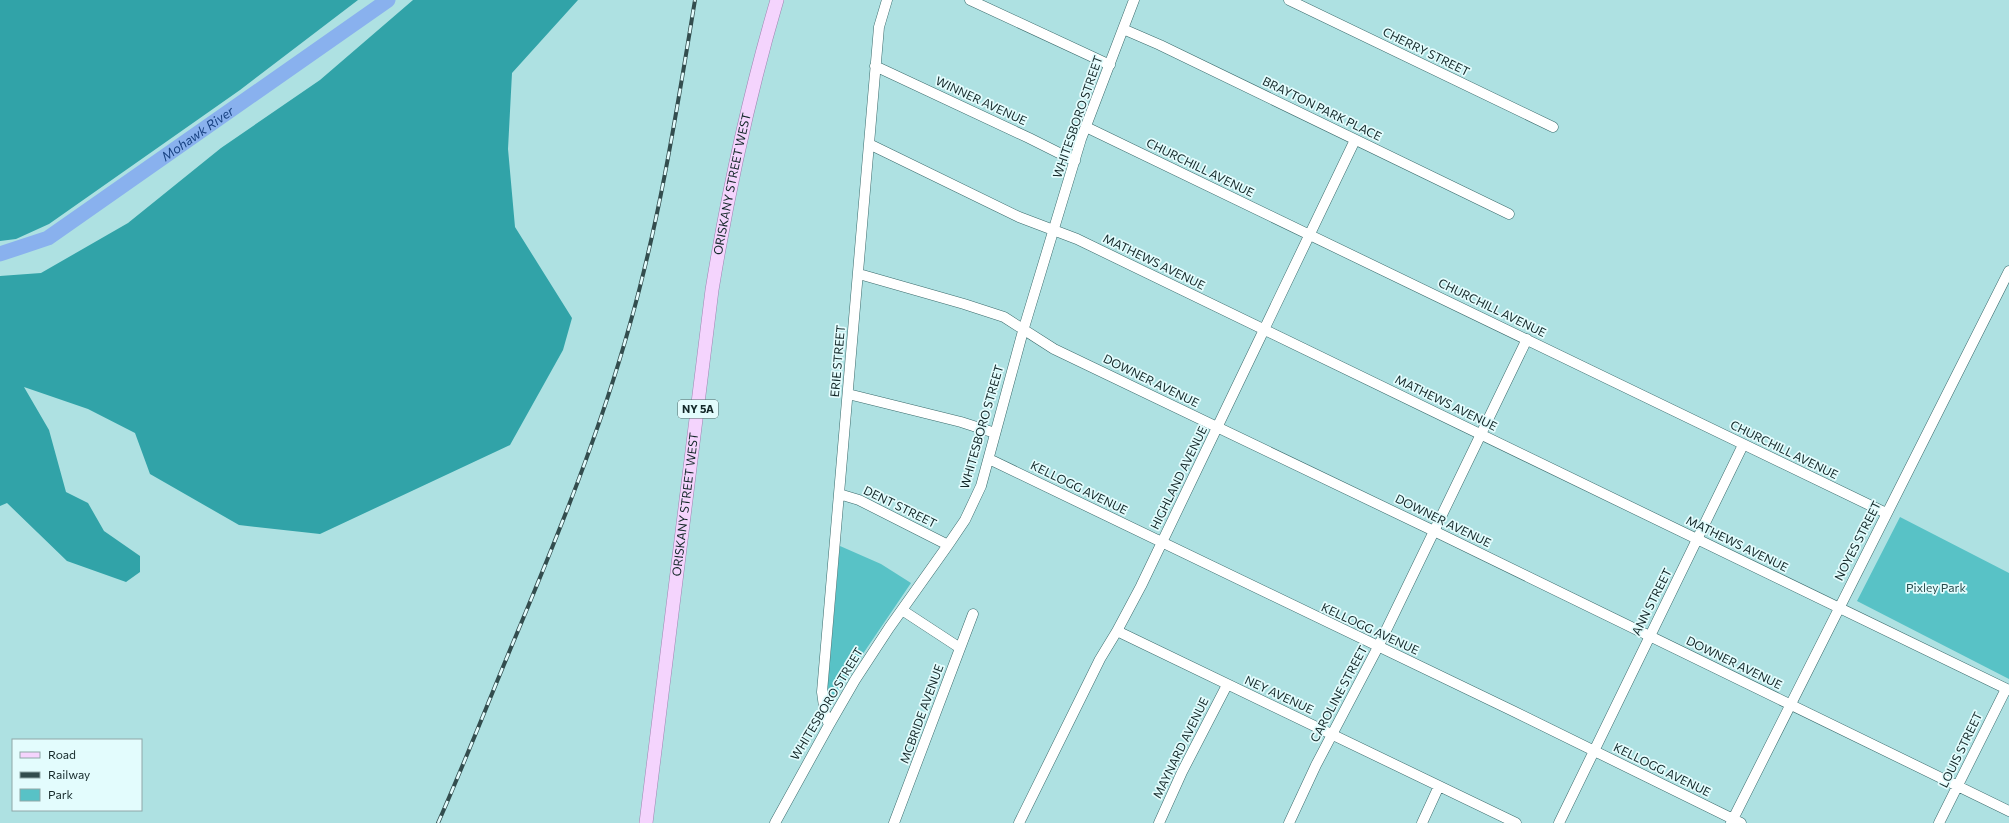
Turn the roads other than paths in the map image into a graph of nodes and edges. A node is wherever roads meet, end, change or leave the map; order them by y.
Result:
1 (776, 0) edge
2 (887, 0) edge
3 (970, 0) edge
4 (1134, 0) edge
5 (1289, 0) edge
6 (1123, 29) junction
7 (1110, 65) junction
8 (875, 66) junction
9 (1086, 127) junction
10 (1553, 127) dead end
11 (1355, 140) junction
12 (869, 144) junction
13 (1075, 161) junction
14 (1509, 214) dead end
15 (1053, 230) junction
16 (1310, 235) junction
17 (2009, 271) edge
18 (858, 274) junction
19 (1264, 329) junction
20 (1023, 331) junction
21 (1527, 339) junction
22 (848, 394) junction
23 (1217, 427) junction
24 (995, 433) junction
25 (1480, 434) junction
26 (1743, 445) junction
27 (989, 459) junction
28 (839, 494) junction
29 (1886, 513) junction
30 (1434, 531) junction
31 (1698, 540) junction
32 (1162, 542) junction
33 (948, 545) junction
34 (1839, 608) junction
35 (902, 610) junction
36 (973, 614) dead end
37 (1117, 631) junction
38 (1649, 636) junction
39 (1378, 647) junction
40 (960, 648) junction
41 (1227, 685) junction
42 (2007, 689) edge
43 (1791, 705) junction
44 (829, 725) junction
45 (1333, 734) junction
46 (1595, 752) junction
47 (1440, 786) junction
48 (1957, 786) junction
49 (2009, 811) edge
50 (1735, 822) edge
51 (646, 823) edge
52 (775, 823) edge
53 (894, 823) edge
54 (1019, 823) edge
55 (1159, 823) edge
56 (1289, 823) edge
57 (1422, 823) edge
58 (1516, 823) edge
59 (1559, 823) edge
60 (1939, 823) edge

1 - 51 main road, ORISKANY STREET WEST / NY 5A
2 - 8 street, ERIE STREET
3 - 7 street
4 - 6 street, WHITESBORO STREET
5 - 10 street, CHERRY STREET
6 - 7 street, WHITESBORO STREET
6 - 11 street, BRAYTON PARK PLACE
7 - 9 street, WHITESBORO STREET
8 - 12 street, ERIE STREET
8 - 13 street, WINNER AVENUE
9 - 13 street, WHITESBORO STREET
9 - 16 street, CHURCHILL AVENUE
11 - 14 street, BRAYTON PARK PLACE
11 - 16 street, HIGHLAND AVENUE
12 - 15 street, MATHEWS AVENUE
12 - 18 street, ERIE STREET
13 - 15 street, WHITESBORO STREET
15 - 19 street, MATHEWS AVENUE
15 - 20 street, WHITESBORO STREET
16 - 19 street, HIGHLAND AVENUE
16 - 21 street, CHURCHILL AVENUE
17 - 29 street, NOYES STREET
18 - 20 street, DOWNER AVENUE
18 - 22 street, ERIE STREET
19 - 23 street, HIGHLAND AVENUE
19 - 25 street, MATHEWS AVENUE
20 - 23 street, DOWNER AVENUE
20 - 24 street, WHITESBORO STREET
21 - 25 street, CAROLINE STREET
21 - 26 street, CHURCHILL AVENUE
22 - 24 street
22 - 28 street, ERIE STREET
23 - 30 street, DOWNER AVENUE
23 - 32 street, HIGHLAND AVENUE
24 - 27 street, WHITESBORO STREET
25 - 30 street, CAROLINE STREET
25 - 31 street, MATHEWS AVENUE
26 - 29 street, CHURCHILL AVENUE
26 - 31 street, ANN STREET
27 - 32 street, KELLOGG AVENUE
27 - 33 street, WHITESBORO STREET
28 - 33 street, DENT STREET
28 - 44 street, ERIE STREET
29 - 34 street, NOYES STREET
30 - 38 street, DOWNER AVENUE
30 - 39 street, CAROLINE STREET
31 - 34 street, MATHEWS AVENUE
31 - 38 street, ANN STREET
32 - 37 street, HIGHLAND AVENUE
32 - 39 street, KELLOGG AVENUE
33 - 35 street, WHITESBORO STREET
34 - 42 street, MATHEWS AVENUE
34 - 43 street, NOYES STREET
35 - 40 street
35 - 44 street, WHITESBORO STREET
36 - 40 street, MCBRIDE AVENUE
37 - 41 street, NEY AVENUE
37 - 54 street, HIGHLAND AVENUE
38 - 43 street, DOWNER AVENUE
38 - 46 street, ANN STREET
39 - 45 street, CAROLINE STREET
39 - 46 street, KELLOGG AVENUE
40 - 53 street, MCBRIDE AVENUE
41 - 45 street, NEY AVENUE
41 - 55 street, MAYNARD AVENUE
42 - 48 street, LOUIS STREET
43 - 48 street, DOWNER AVENUE
43 - 50 street, NOYES STREET
44 - 52 street, WHITESBORO STREET
45 - 47 street, NEY AVENUE
45 - 56 street, CAROLINE STREET
46 - 50 street, KELLOGG AVENUE
46 - 59 street, ANN STREET
47 - 57 street
47 - 58 street, NEY AVENUE
48 - 49 street, DOWNER AVENUE
48 - 60 street, LOUIS STREET

